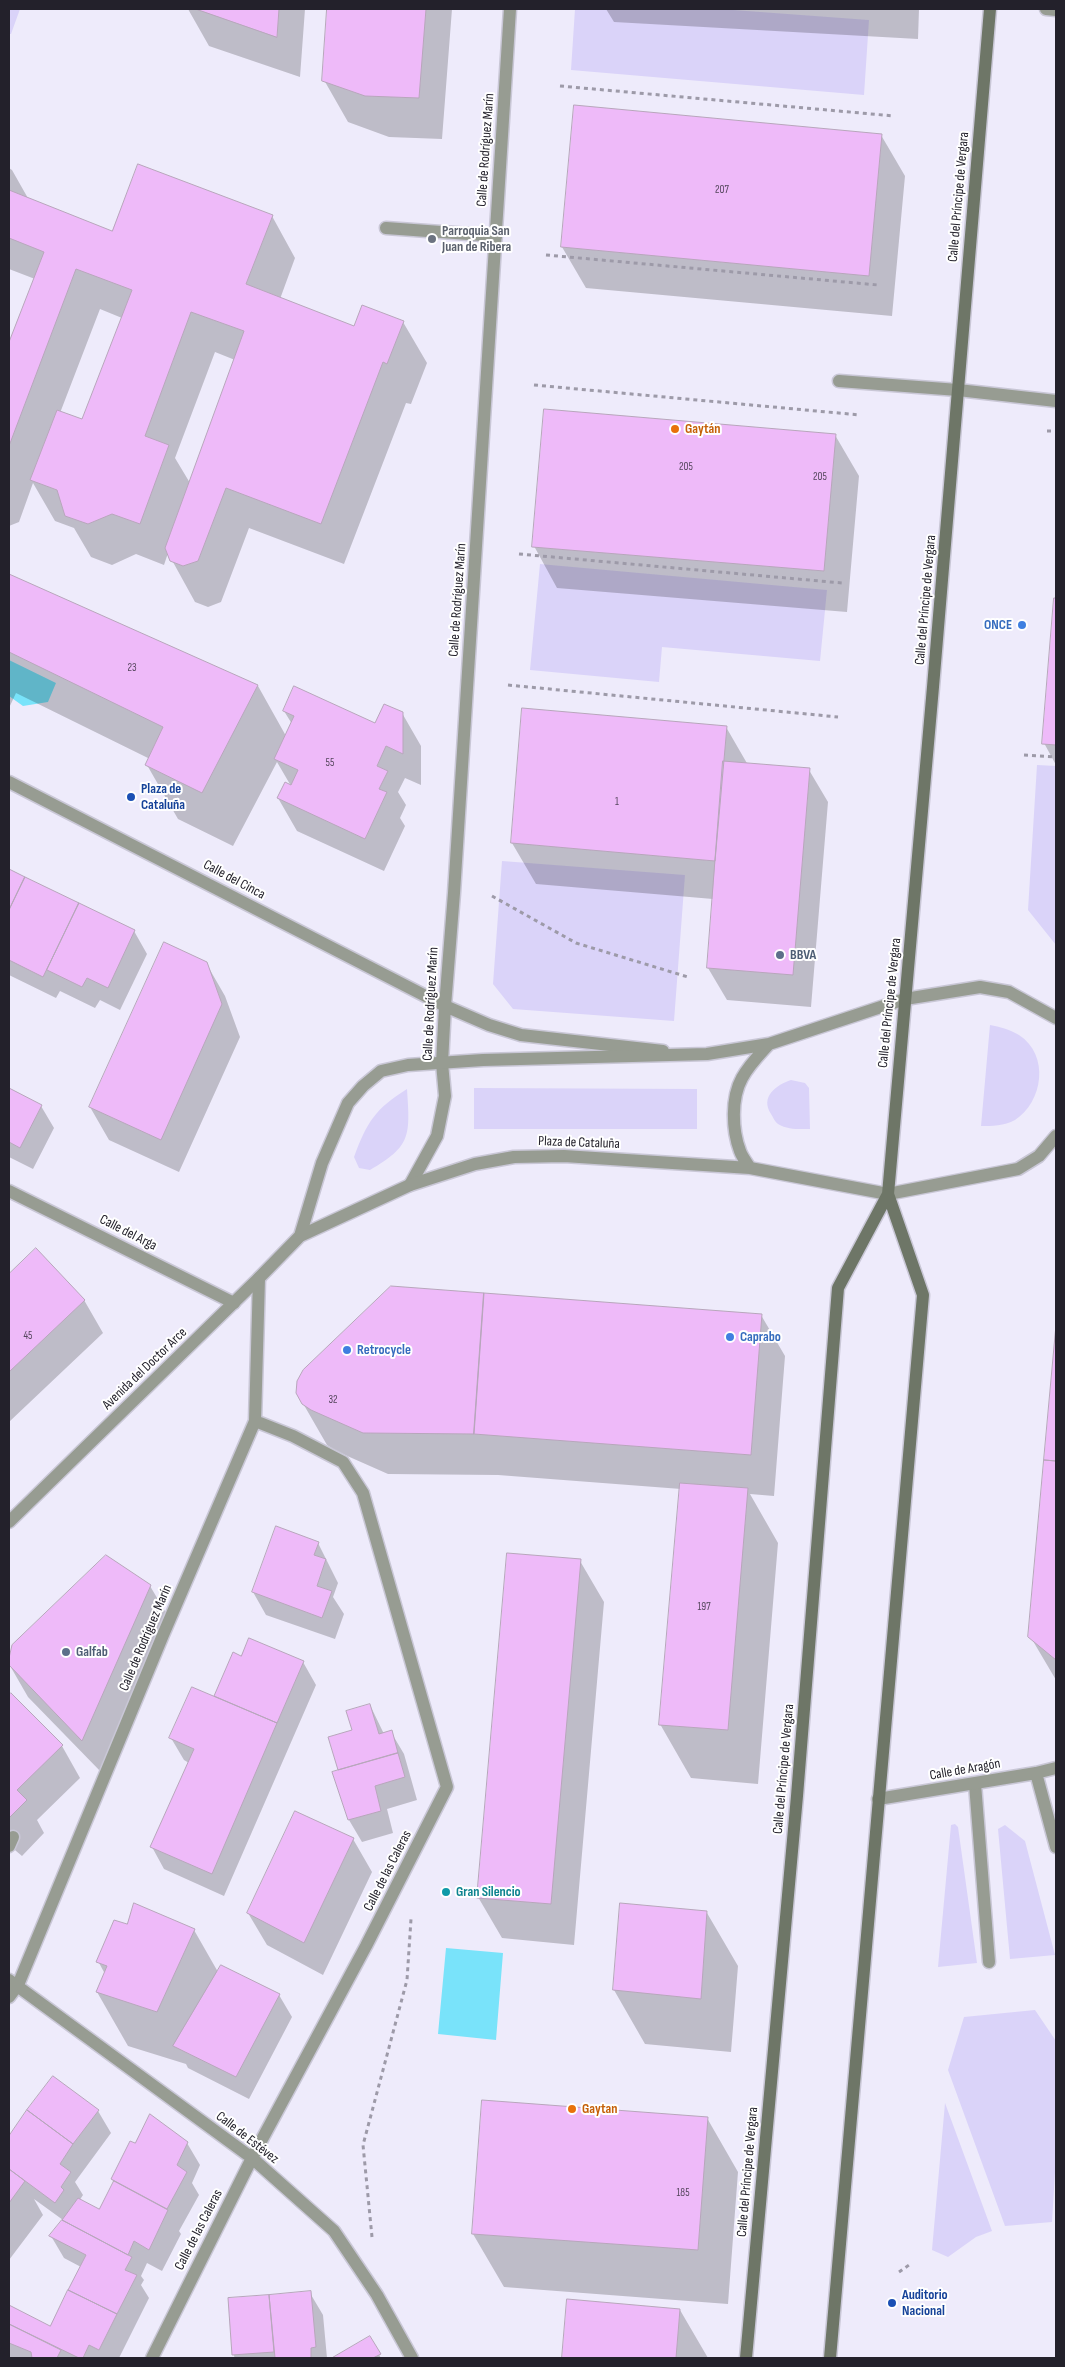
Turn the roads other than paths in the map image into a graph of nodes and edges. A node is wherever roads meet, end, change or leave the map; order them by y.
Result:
1 (510, 9) edge
2 (990, 9) edge
3 (1046, 9) edge
4 (1056, 10) edge
5 (386, 228) dead end
6 (496, 236) junction
7 (839, 381) dead end
8 (958, 390) junction
9 (1056, 402) edge
10 (9, 782) edge
11 (905, 999) junction
12 (445, 1006) junction
13 (1056, 1018) edge
14 (769, 1044) junction
15 (688, 1054) junction
16 (442, 1063) junction
17 (1056, 1136) edge
18 (1056, 1147) edge
19 (1039, 1156) junction
20 (750, 1168) junction
21 (410, 1185) junction
22 (9, 1191) edge
23 (888, 1194) junction
24 (300, 1236) junction
25 (259, 1278) junction
26 (234, 1303) junction
27 (255, 1421) junction
28 (9, 1522) edge
29 (1056, 1768) edge
30 (1036, 1773) junction
31 (975, 1784) junction
32 (878, 1799) junction
33 (1056, 1847) edge
34 (989, 1962) dead end
35 (13, 1982) edge
36 (9, 1997) edge
37 (252, 2158) junction
38 (152, 2358) edge
39 (412, 2358) edge
40 (746, 2358) edge
41 (830, 2358) edge

1 - 6 street, Calle de Rodríguez Marín
2 - 8 main road, Calle del Príncipe de Vergara
3 - 4 street
5 - 6 street
6 - 12 street, Calle de Rodríguez Marín
7 - 8 street
8 - 9 street
8 - 11 main road, Calle del Príncipe de Vergara
10 - 12 street, Calle del Cinca
11 - 13 street
11 - 14 street
11 - 23 main road, Calle del Príncipe de Vergara
12 - 15 street
12 - 16 street, Calle de Rodríguez Marín
14 - 15 street
14 - 20 street
15 - 16 street
16 - 21 street, Calle de Rodríguez Marín
16 - 24 street, Avenida del Doctor Arce
17 - 19 street, Plaza de Cataluña
18 - 19 street
19 - 23 street, Plaza de Cataluña
20 - 21 street, Plaza de Cataluña
20 - 23 street, Plaza de Cataluña
21 - 24 street, Avenida del Doctor Arce
22 - 26 street, Calle del Arga
23 - 32 main road, Calle del Príncipe de Vergara
23 - 40 main road, Calle del Príncipe de Vergara
24 - 25 street, Avenida del Doctor Arce
25 - 26 street, Avenida del Doctor Arce
25 - 27 street, Calle de Rodríguez Marín
26 - 28 street, Avenida del Doctor Arce
27 - 35 street, Calle de Rodríguez Marín
27 - 37 street, Calle de las Caleras
29 - 30 street, Calle de Aragón
30 - 31 street, Calle de Aragón
30 - 33 street
31 - 32 street, Calle de Aragón
31 - 34 street
32 - 41 main road, Calle del Príncipe de Vergara
35 - 36 street, Calle de Rodríguez Marín
35 - 37 street, Calle de Estévez
37 - 38 street, Calle de las Caleras
37 - 39 street, Calle de Estévez

